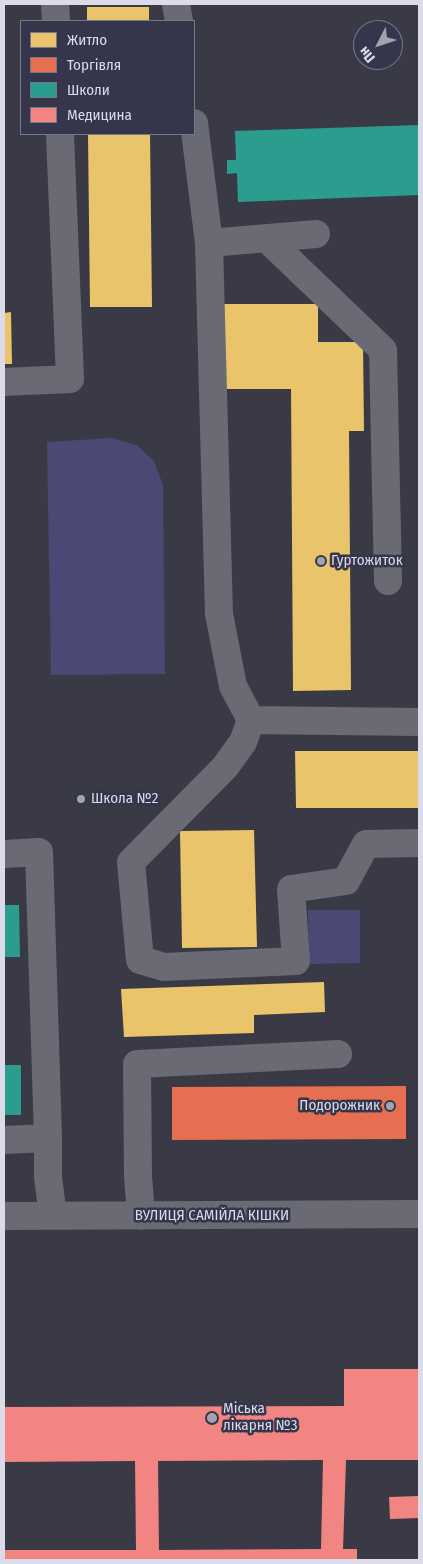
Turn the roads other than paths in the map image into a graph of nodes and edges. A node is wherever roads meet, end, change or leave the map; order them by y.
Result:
1 (55, 4) edge
2 (176, 4) edge
3 (56, 20) edge
4 (179, 20) edge
5 (195, 131) edge
6 (60, 135) edge
7 (316, 234) dead end
8 (266, 238) junction
9 (209, 243) junction
10 (4, 382) edge
11 (388, 581) dead end
12 (251, 720) junction
13 (419, 722) edge
14 (419, 843) edge
15 (4, 854) edge
16 (338, 1054) dead end
17 (48, 1138) junction
18 (4, 1140) edge
19 (419, 1214) edge
20 (4, 1216) edge
21 (53, 1216) junction
22 (141, 1216) junction

1 - 3 street
2 - 4 street
5 - 9 street
6 - 10 street
7 - 8 street
8 - 9 street
8 - 11 street
9 - 12 street
12 - 13 street
12 - 14 street
15 - 17 street
16 - 22 street
17 - 18 street
17 - 21 street
19 - 22 street, ВУЛИЦЯ САМІЙЛА КІШКИ
20 - 21 street, ВУЛИЦЯ САМІЙЛА КІШКИ
21 - 22 street, ВУЛИЦЯ САМІЙЛА КІШКИ

